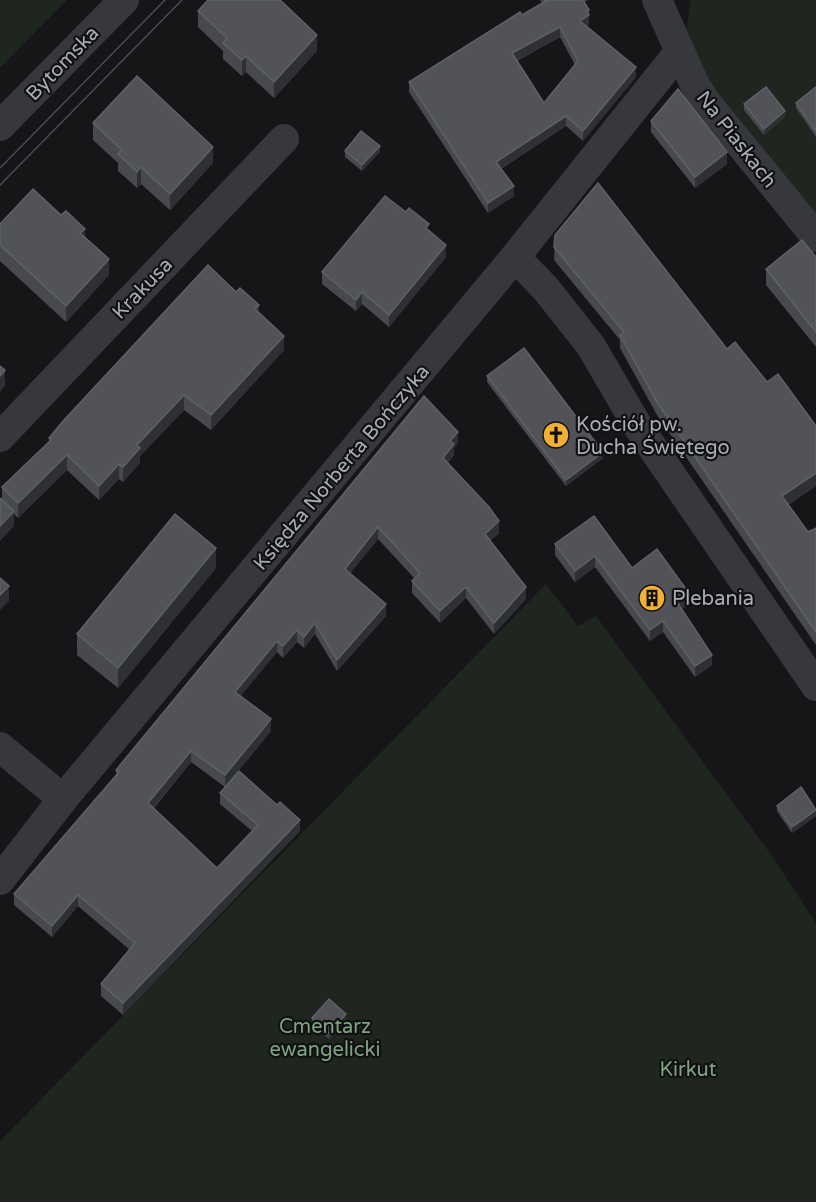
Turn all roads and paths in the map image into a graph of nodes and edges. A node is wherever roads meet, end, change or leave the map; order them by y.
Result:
1 (124, 0) edge
2 (657, 0) edge
3 (679, 52) junction
4 (0, 126) edge
5 (284, 139) dead end
6 (816, 237) edge
7 (515, 257) junction
8 (0, 436) edge
9 (816, 686) edge
10 (0, 747) edge
11 (63, 799) junction
12 (0, 880) edge

1 - 4 street, Bytomska
2 - 3 street, Na Piaskach
3 - 6 street, Na Piaskach
3 - 7 street, Księdza Norberta Bończyka
5 - 8 street, Krakusa
7 - 9 street
7 - 11 street, Księdza Norberta Bończyka
10 - 11 street
11 - 12 street, Księdza Norberta Bończyka

